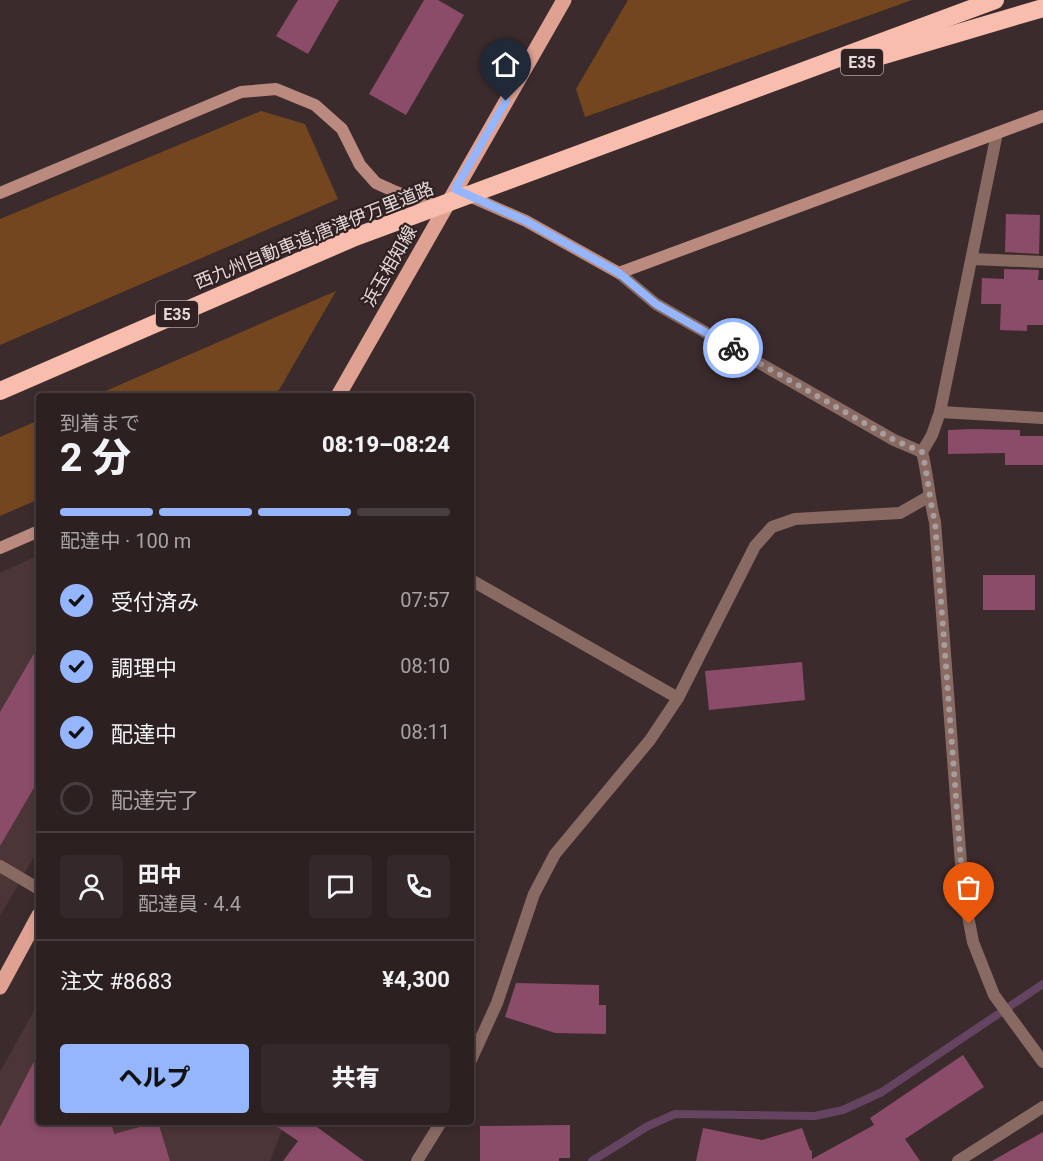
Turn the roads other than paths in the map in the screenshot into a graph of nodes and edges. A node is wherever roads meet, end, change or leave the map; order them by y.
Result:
1 (564, 0) edge
2 (995, 0) edge
3 (1043, 8) edge
4 (681, 115) junction
5 (1043, 116) edge
6 (997, 133) junction
7 (455, 189) junction
8 (0, 193) edge
9 (444, 208) junction
10 (972, 260) junction
11 (1043, 262) edge
12 (619, 273) junction
13 (0, 391) edge
14 (340, 393) edge
15 (940, 412) junction
16 (1043, 418) edge
17 (922, 452) junction
18 (928, 497) junction
19 (36, 532) edge
20 (0, 548) edge
21 (474, 582) edge
22 (678, 698) junction
23 (0, 866) edge
24 (36, 886) edge
25 (36, 921) edge
26 (0, 987) edge
27 (474, 1053) edge
28 (1043, 1062) edge
29 (1043, 1107) edge
30 (439, 1125) edge
31 (417, 1161) edge
32 (958, 1161) edge

1 - 7 main road, 浜玉相知線
2 - 4 highway, 西九州自動車道;唐津伊万里道路 / E35
3 - 4 highway, 西九州自動車道;唐津伊万里道路 / E35
4 - 13 highway, 西九州自動車道;唐津伊万里道路 / E35
5 - 6 street
6 - 10 street
6 - 12 street
7 - 9 main road, 浜玉相知線
7 - 12 street
8 - 9 street
9 - 14 main road, 浜玉相知線
10 - 11 street
10 - 15 street
12 - 17 street
15 - 16 street
15 - 17 street
17 - 18 street
18 - 22 street
18 - 28 street
19 - 20 street
21 - 22 street
22 - 27 street
23 - 24 street
25 - 26 main road
29 - 32 street
30 - 31 street

